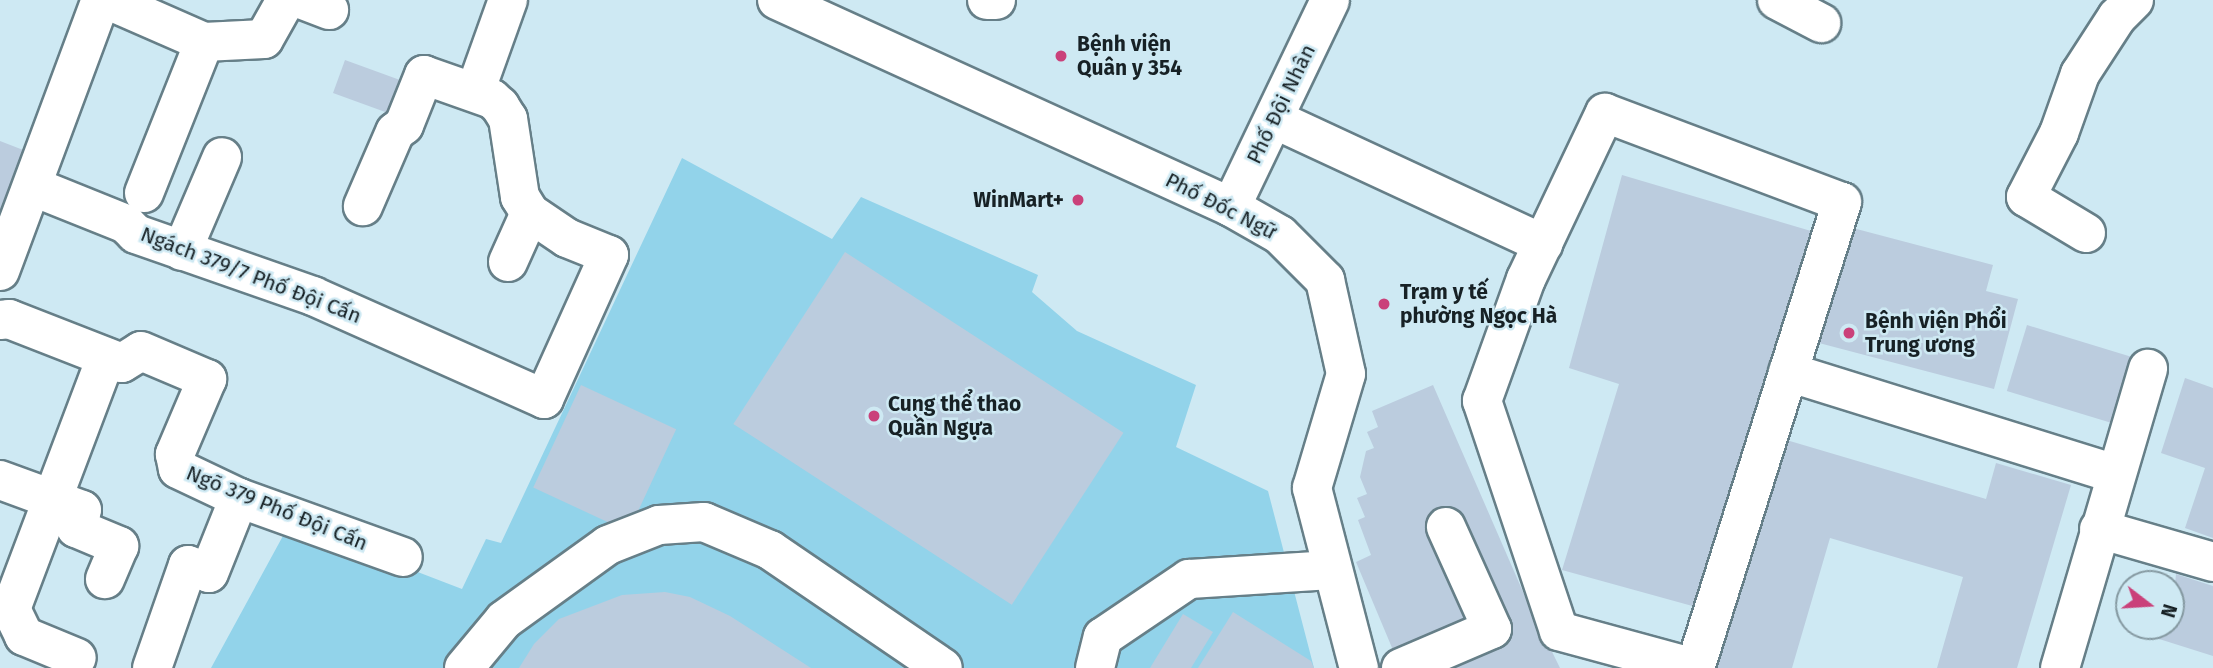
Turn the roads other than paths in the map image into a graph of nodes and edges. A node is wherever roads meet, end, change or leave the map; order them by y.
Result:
1 (101, 0) edge
2 (108, 0) edge
3 (286, 0) edge
4 (508, 0) edge
5 (777, 0) edge
6 (987, 0) edge
7 (996, 0) edge
8 (1330, 0) edge
9 (1777, 0) edge
10 (2134, 0) edge
11 (1821, 23) dead end
12 (204, 42) junction
13 (475, 92) junction
14 (1274, 119) junction
15 (222, 157) dead end
16 (34, 187) junction
17 (144, 193) dead end
18 (363, 205) dead end
19 (1231, 207) junction
20 (530, 213) junction
21 (2086, 233) dead end
22 (1543, 244) junction
23 (182, 251) junction
24 (508, 262) dead end
25 (0, 271) edge
26 (0, 320) edge
27 (106, 357) junction
28 (2148, 369) dead end
29 (1788, 372) junction
30 (2116, 474) junction
31 (0, 480) edge
32 (239, 498) junction
33 (54, 499) junction
34 (1446, 527) dead end
35 (2099, 529) junction
36 (403, 557) dead end
37 (2213, 562) edge
38 (1332, 570) junction
39 (105, 579) dead end
40 (5, 609) edge
41 (77, 658) dead end
42 (152, 668) edge
43 (464, 668) edge
44 (943, 668) edge
45 (1095, 668) edge
46 (1359, 668) edge
47 (1401, 668) edge
48 (2060, 668) edge

1 - 16 street
2 - 12 street
3 - 12 street
4 - 13 street
5 - 19 street, Phố Đốc Ngữ
6 - 7 street
8 - 14 street, Phố Đội Nhân
9 - 11 street
10 - 21 street
12 - 17 street
13 - 18 street
13 - 20 street
14 - 19 street, Phố Đội Nhân
14 - 22 street
15 - 23 street
16 - 23 street, Ngách 379/7 Phố Đội Cấn
16 - 25 street
19 - 38 street, Phố Đốc Ngữ
20 - 23 street, Ngách 379/7 Phố Đội Cấn
20 - 24 street
22 - 29 street
22 - 29 street
26 - 27 street, Ngõ 379 Phố Đội Cấn
27 - 32 street, Ngõ 379 Phố Đội Cấn
27 - 33 street
28 - 30 street
29 - 30 street
30 - 35 street
31 - 33 street
32 - 36 street, Ngõ 379 Phố Đội Cấn
32 - 42 street
33 - 39 street
33 - 40 street
34 - 47 street
35 - 37 street
35 - 48 street
38 - 45 street
38 - 46 street, Phố Đốc Ngữ
40 - 41 street
43 - 44 street

